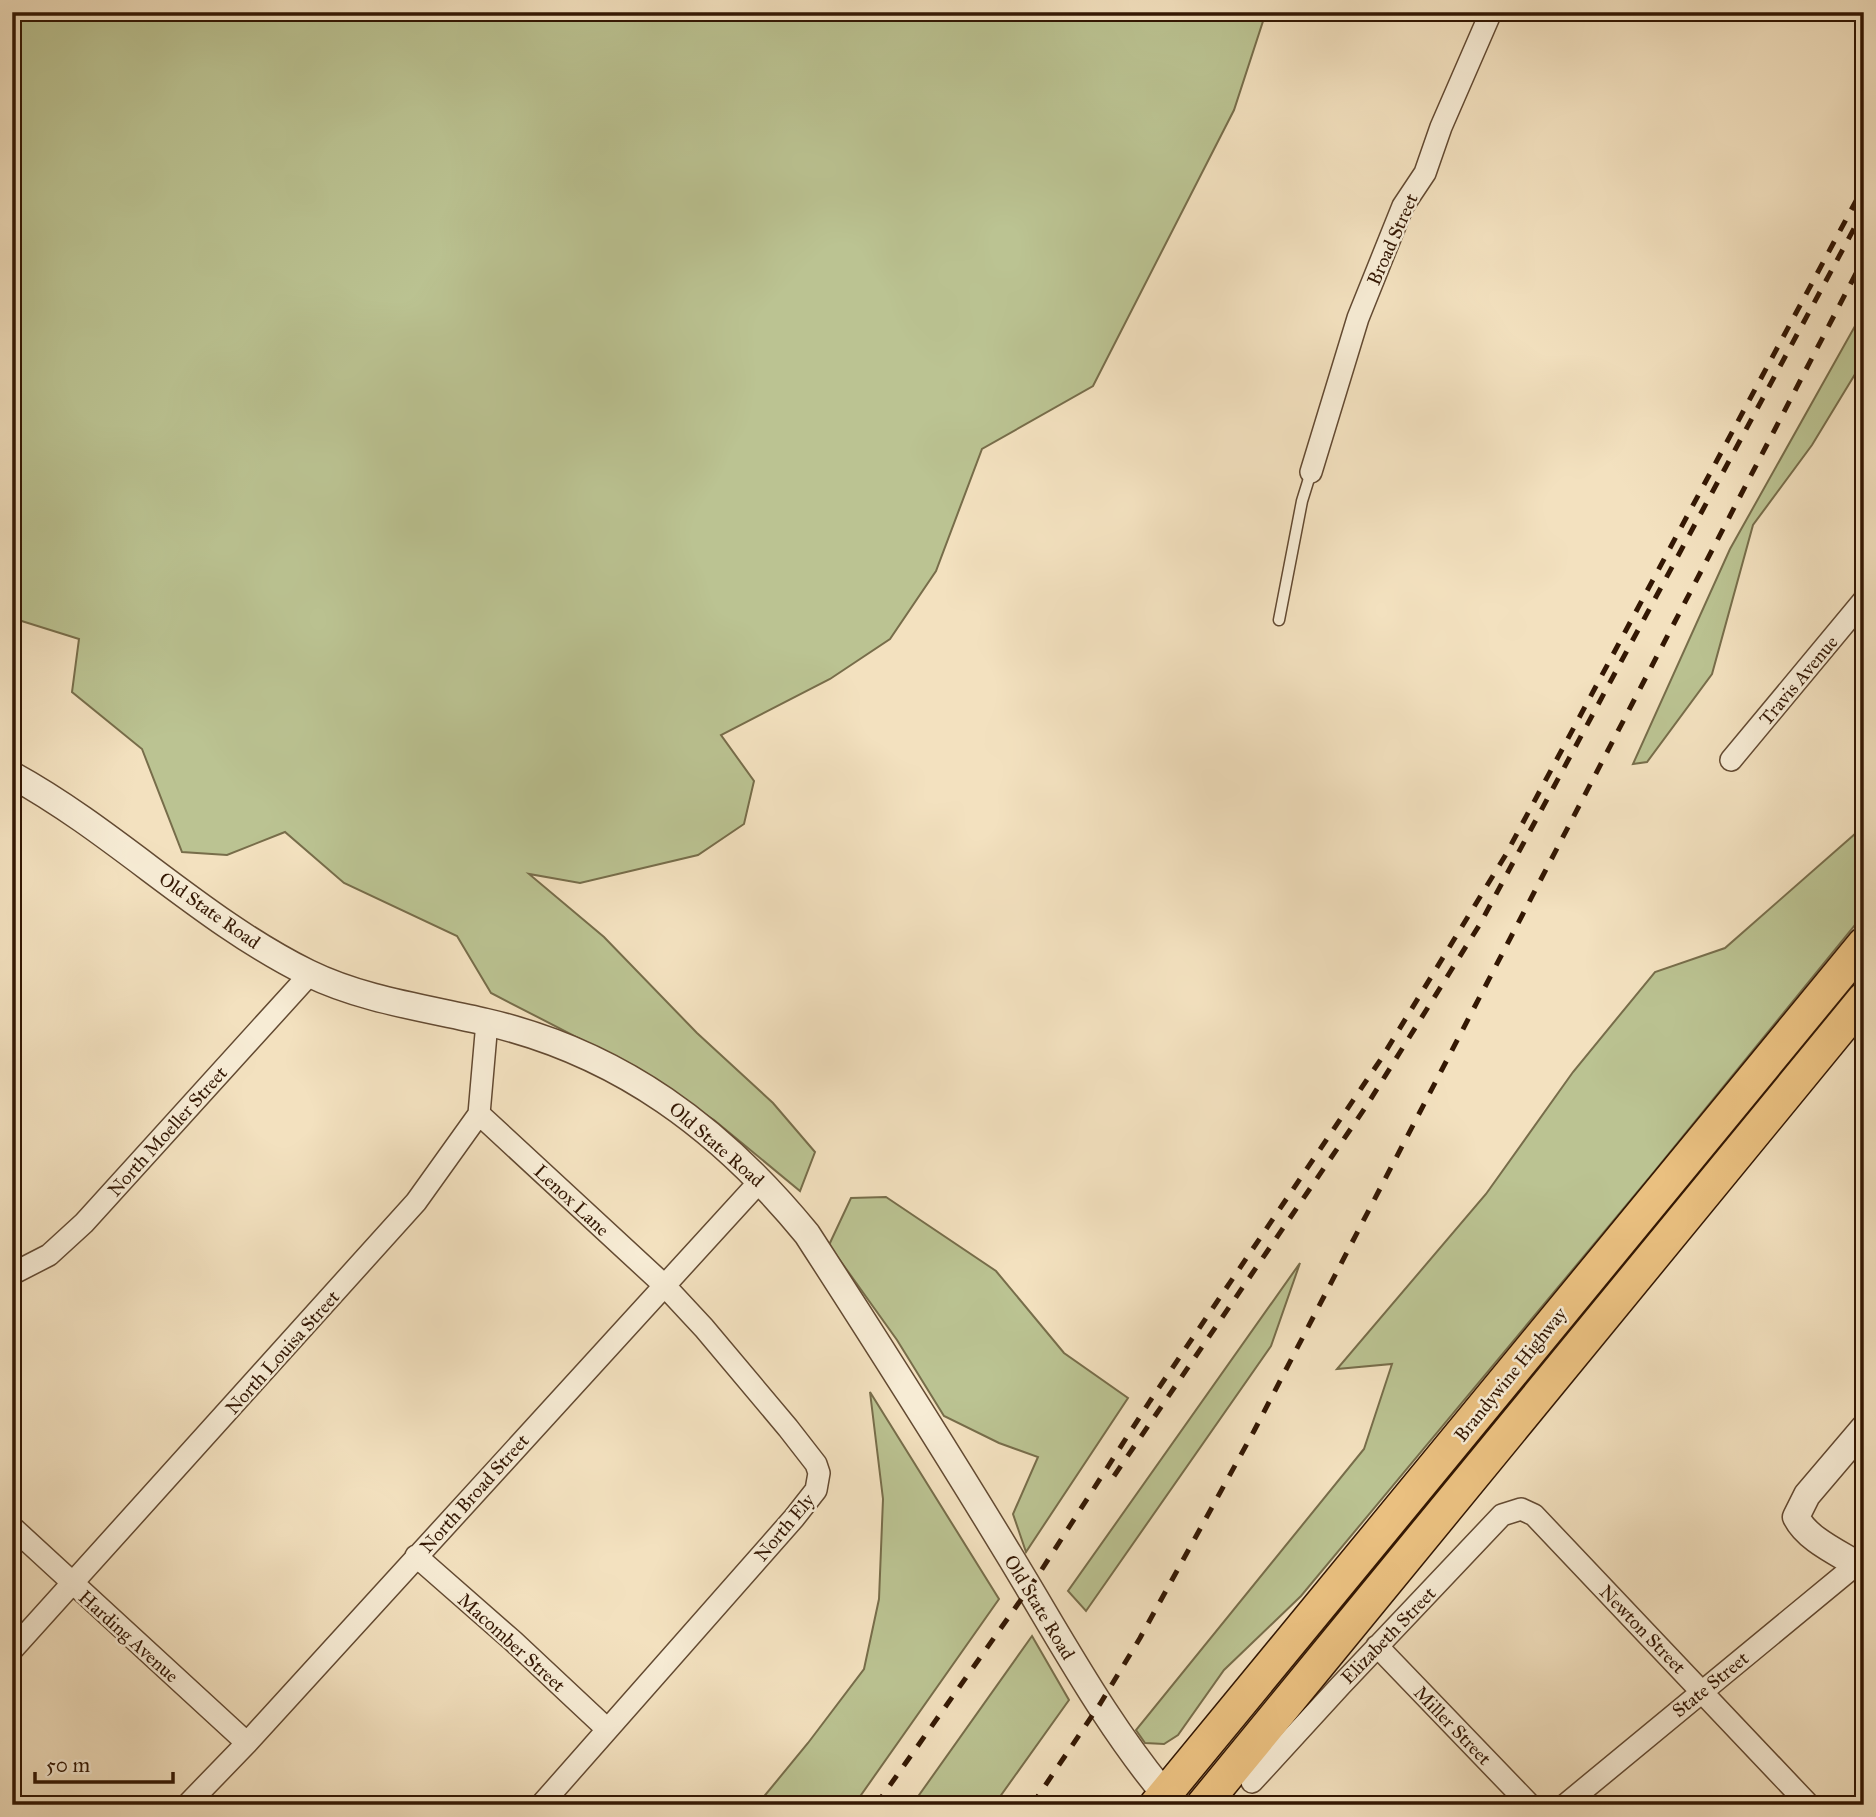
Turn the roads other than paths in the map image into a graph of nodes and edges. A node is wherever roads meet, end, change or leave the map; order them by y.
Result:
1 (1491, 12) edge
2 (1311, 472) joint
3 (1864, 600) edge
4 (1279, 620) dead end
5 (1731, 760) dead end
6 (12, 775) edge
7 (1864, 944) edge
8 (310, 974) junction
9 (1864, 999) edge
10 (487, 1022) junction
11 (479, 1114) junction
12 (761, 1180) junction
13 (12, 1274) edge
14 (664, 1285) junction
15 (1864, 1428) edge
16 (1534, 1515) joint
17 (12, 1527) edge
18 (416, 1556) junction
19 (1861, 1567) edge
20 (73, 1584) junction
21 (1377, 1646) junction
22 (12, 1650) edge
23 (1702, 1690) junction
24 (607, 1729) junction
25 (247, 1743) junction
26 (1252, 1782) dead end
27 (1165, 1801) edge
28 (187, 1805) edge
29 (541, 1805) edge
30 (1203, 1805) edge
31 (1530, 1805) edge
32 (1565, 1805) edge
33 (1809, 1805) edge

1 - 2 street, Broad Street
2 - 4 lane
3 - 5 street, Travis Avenue
6 - 8 street, Old State Road
7 - 27 main road, Brandywine Highway
8 - 10 street, Old State Road
8 - 13 street, North Moeller Street
9 - 30 main road, Brandywine Highway
10 - 11 street
10 - 12 street, Old State Road
11 - 14 street, Lenox Lane
11 - 20 street, North Louisa Street
12 - 14 street, North Broad Street
12 - 27 street, Old State Road
14 - 18 street, North Broad Street
14 - 24 street, North Ely
15 - 19 street
16 - 21 street, Elizabeth Street
16 - 23 street, Newton Street
17 - 20 street, Harding Avenue
18 - 24 street, Macomber Street
18 - 25 street, North Broad Street
19 - 23 street, State Street
20 - 22 street, North Louisa Street
20 - 25 street, Harding Avenue
21 - 26 street, Elizabeth Street
21 - 31 street, Miller Street
23 - 32 street, State Street
23 - 33 street, Newton Street
24 - 29 street, North Ely
25 - 28 street, North Broad Street

